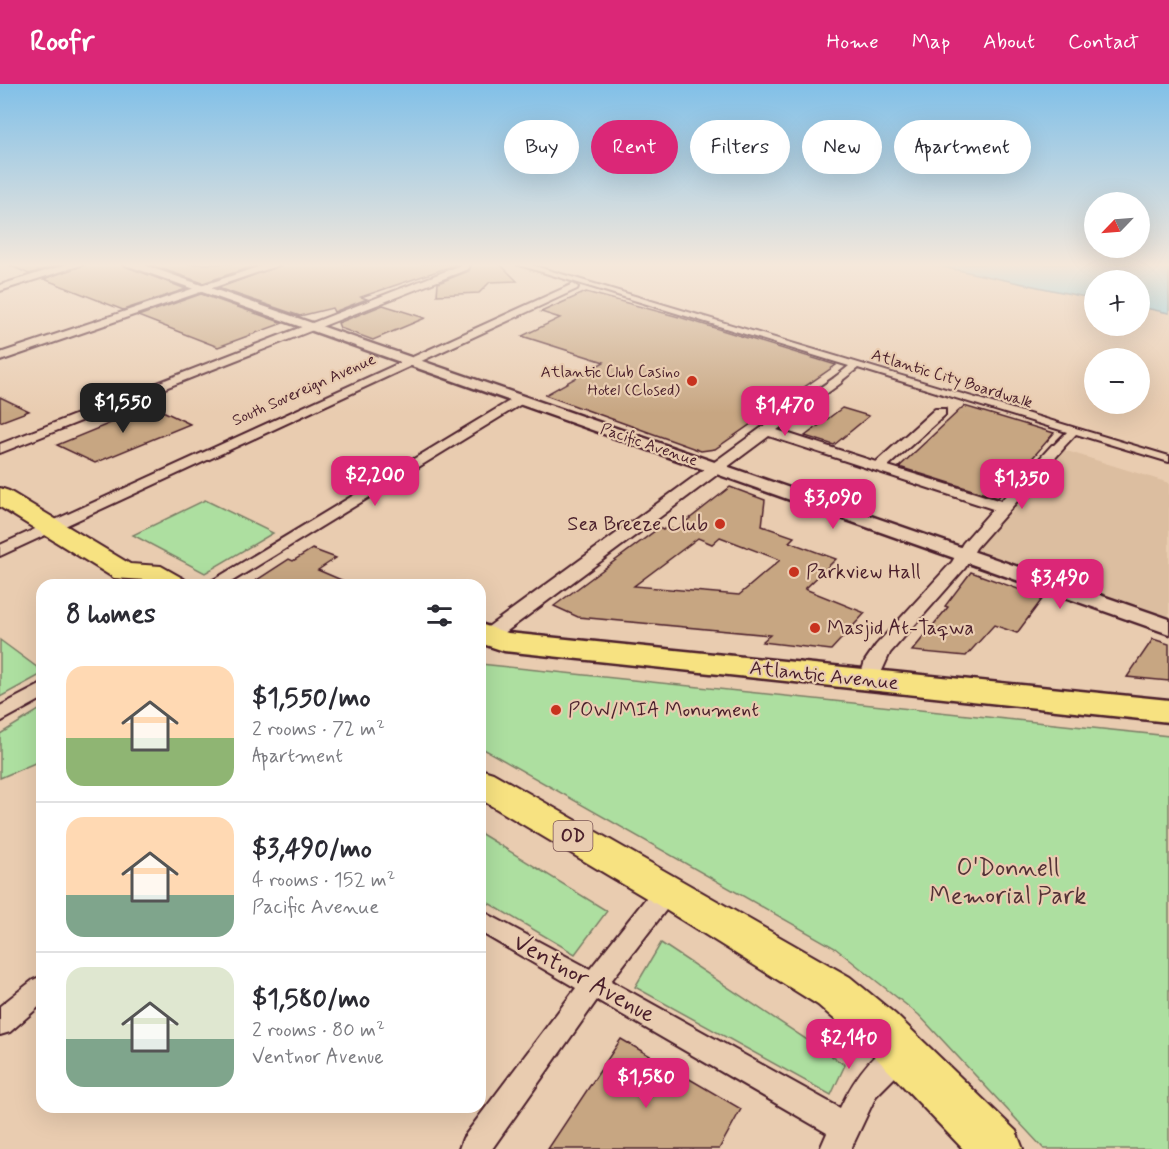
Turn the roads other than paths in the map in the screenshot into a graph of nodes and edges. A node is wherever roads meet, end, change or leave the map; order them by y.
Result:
1 (127, 314) edge
2 (272, 314) edge
3 (345, 314) edge
4 (515, 314) edge
5 (683, 314) edge
6 (311, 327) junction
7 (0, 357) edge
8 (411, 362) junction
9 (855, 366) junction
10 (837, 380) joint
11 (518, 400) junction
12 (940, 412) dead end
13 (766, 431) junction
14 (1074, 431) junction
15 (1057, 448) joint
16 (0, 449) edge
17 (1169, 459) edge
18 (878, 467) junction
19 (715, 469) junction
20 (0, 496) edge
21 (1002, 507) junction
22 (51, 527) junction
23 (0, 551) edge
24 (964, 556) junction
25 (126, 578) edge
26 (163, 579) edge
27 (224, 579) edge
28 (1169, 627) edge
29 (486, 635) edge
30 (486, 638) edge
31 (869, 680) junction
32 (36, 694) edge
33 (1169, 711) edge
34 (0, 715) edge
35 (486, 785) edge
36 (667, 890) junction
37 (486, 923) edge
38 (593, 985) junction
39 (36, 993) edge
40 (0, 1023) edge
41 (902, 1052) junction
42 (840, 1138) edge
43 (994, 1147) edge
44 (474, 1149) edge

1 - 7 street
2 - 6 street, Pacific Avenue
3 - 6 street
4 - 8 street, South Sovereign Avenue
5 - 9 street, Atlantic City Boardwalk
6 - 8 street, Pacific Avenue
6 - 16 street
8 - 11 street, Pacific Avenue
8 - 22 street, South Sovereign Avenue
9 - 10 street
9 - 14 street, Atlantic City Boardwalk
10 - 13 street
11 - 19 street, Pacific Avenue
11 - 27 street
12 - 18 street
13 - 18 street
13 - 19 street
14 - 15 street
14 - 17 street, Atlantic City Boardwalk
15 - 21 street
18 - 21 street
19 - 24 street, Pacific Avenue
19 - 29 street
20 - 22 highway
21 - 24 street
22 - 23 street, South Sovereign Avenue
22 - 25 highway
24 - 28 street, Pacific Avenue
24 - 31 street
25 - 26 highway
30 - 31 main road, Atlantic Avenue
31 - 33 main road, Atlantic Avenue
32 - 34 street
35 - 36 highway, OD
36 - 38 street
36 - 41 highway, OD
37 - 38 street, Ventnor Avenue
38 - 42 street, Ventnor Avenue
38 - 44 street
39 - 40 street
41 - 42 street
41 - 43 highway, OD

